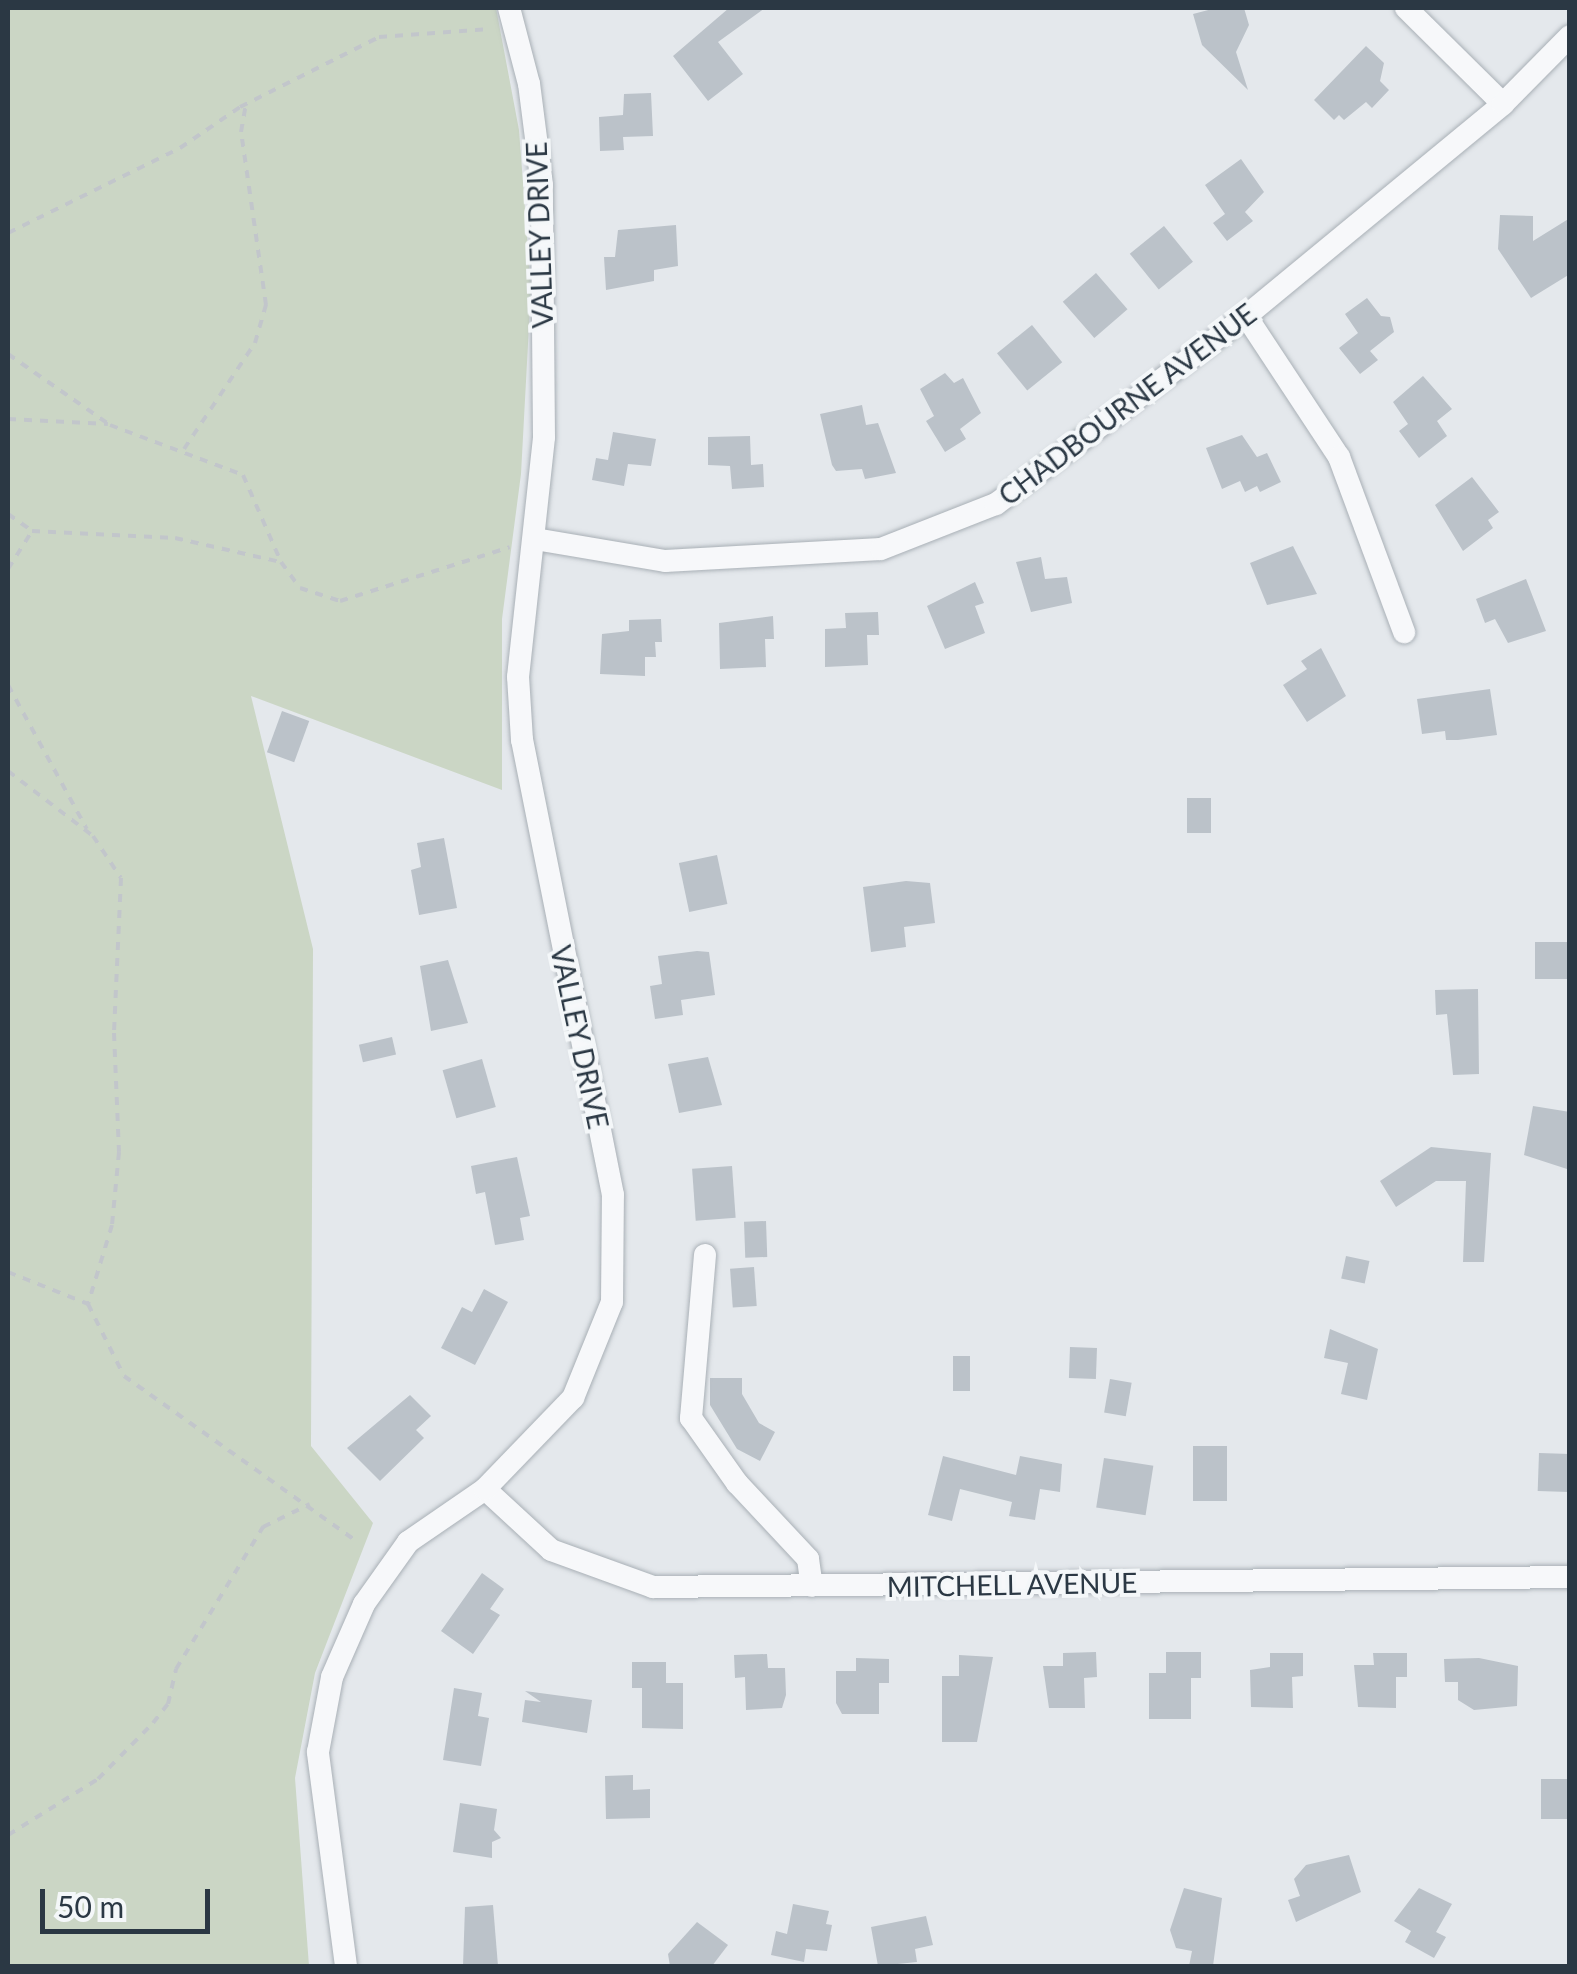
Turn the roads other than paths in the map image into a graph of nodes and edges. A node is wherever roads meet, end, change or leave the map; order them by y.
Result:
1 (1406, 8) edge
2 (512, 15) edge
3 (1570, 36) edge
4 (1503, 104) junction
5 (1246, 316) junction
6 (535, 539) junction
7 (1404, 632) dead end
8 (705, 1254) dead end
9 (485, 1489) junction
10 (1570, 1577) edge
11 (812, 1586) junction
12 (346, 1966) edge

1 - 4 street
2 - 6 street, VALLEY DRIVE
3 - 4 street, CHADBOURNE AVENUE
4 - 5 street, CHADBOURNE AVENUE
5 - 6 street, CHADBOURNE AVENUE
5 - 7 street
6 - 9 street, VALLEY DRIVE
8 - 11 street
9 - 11 street, MITCHELL AVENUE
9 - 12 street, VALLEY DRIVE
10 - 11 street, MITCHELL AVENUE

